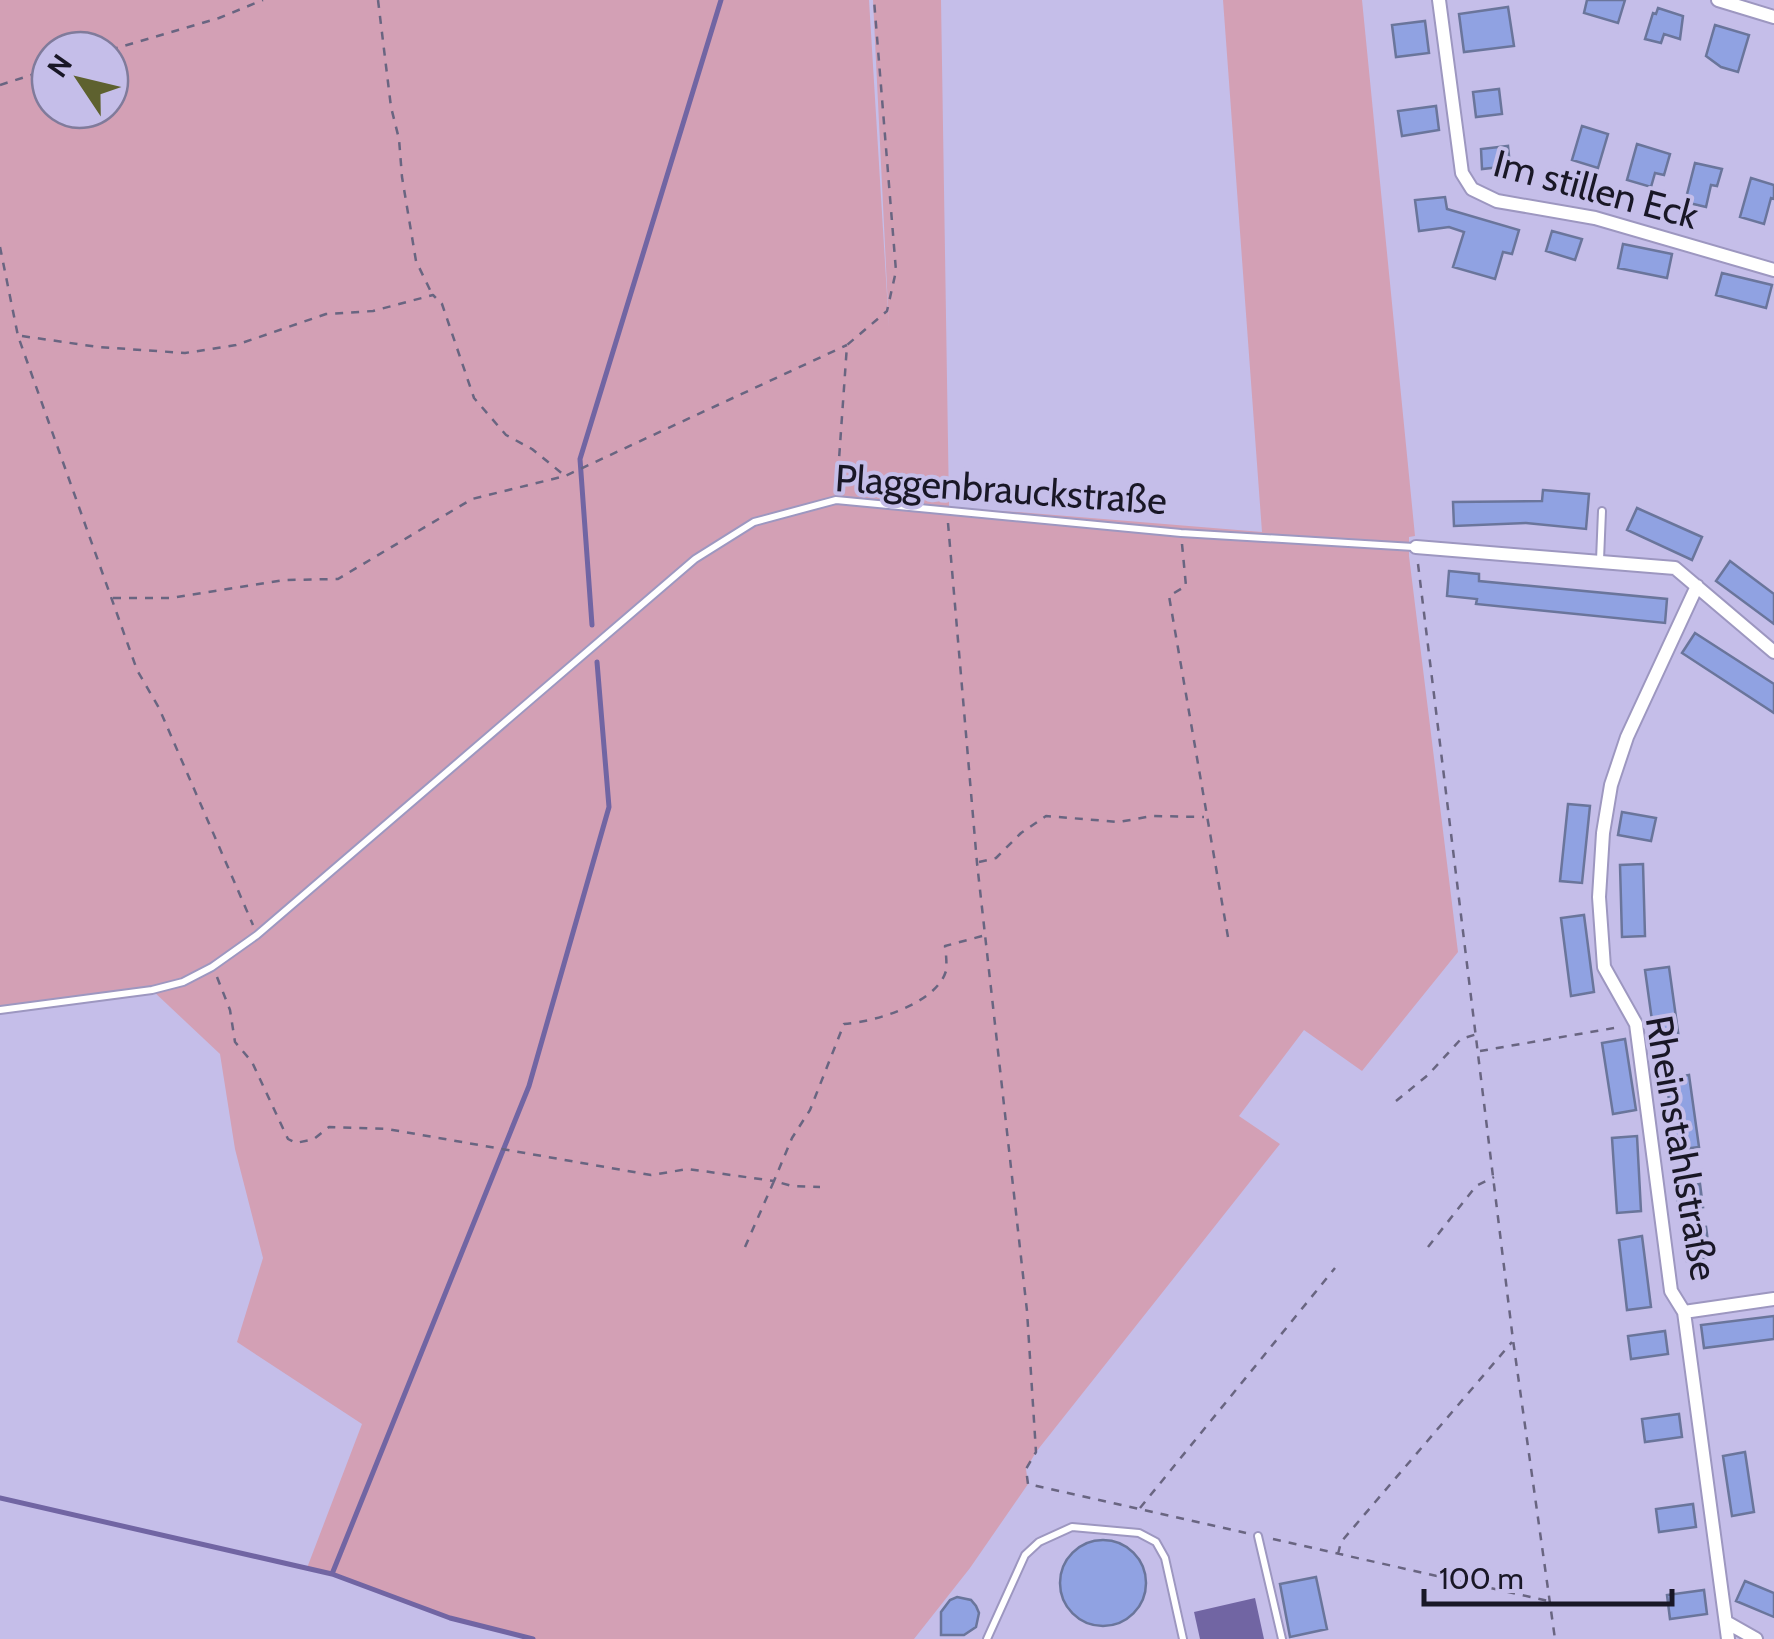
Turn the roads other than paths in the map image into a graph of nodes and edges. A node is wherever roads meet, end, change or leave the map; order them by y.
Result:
1 (1439, 0) edge
2 (1718, 0) edge
3 (1774, 17) edge
4 (1774, 270) edge
5 (1602, 511) dead end
6 (1416, 546) joint
7 (1600, 561) junction
8 (1697, 586) junction
9 (1774, 652) edge
10 (0, 1010) edge
11 (1774, 1299) edge
12 (1684, 1312) junction
13 (1258, 1536) road end
14 (1726, 1622) junction
15 (988, 1639) edge
16 (1183, 1639) edge
17 (1282, 1639) edge
18 (1728, 1639) edge
19 (1756, 1639) edge

1 - 4 street, Im stillen Eck
2 - 3 street
5 - 7 lane
6 - 7 street, Plaggenbrauckstraße
6 - 10 lane, Plaggenbrauckstraße
7 - 8 street, Plaggenbrauckstraße
8 - 9 street, Plaggenbrauckstraße
8 - 12 street, Rheinstahlstraße
11 - 12 street
12 - 14 street, Rheinstahlstraße
13 - 17 lane
14 - 18 street, Rheinstahlstraße
14 - 19 street
15 - 16 lane

